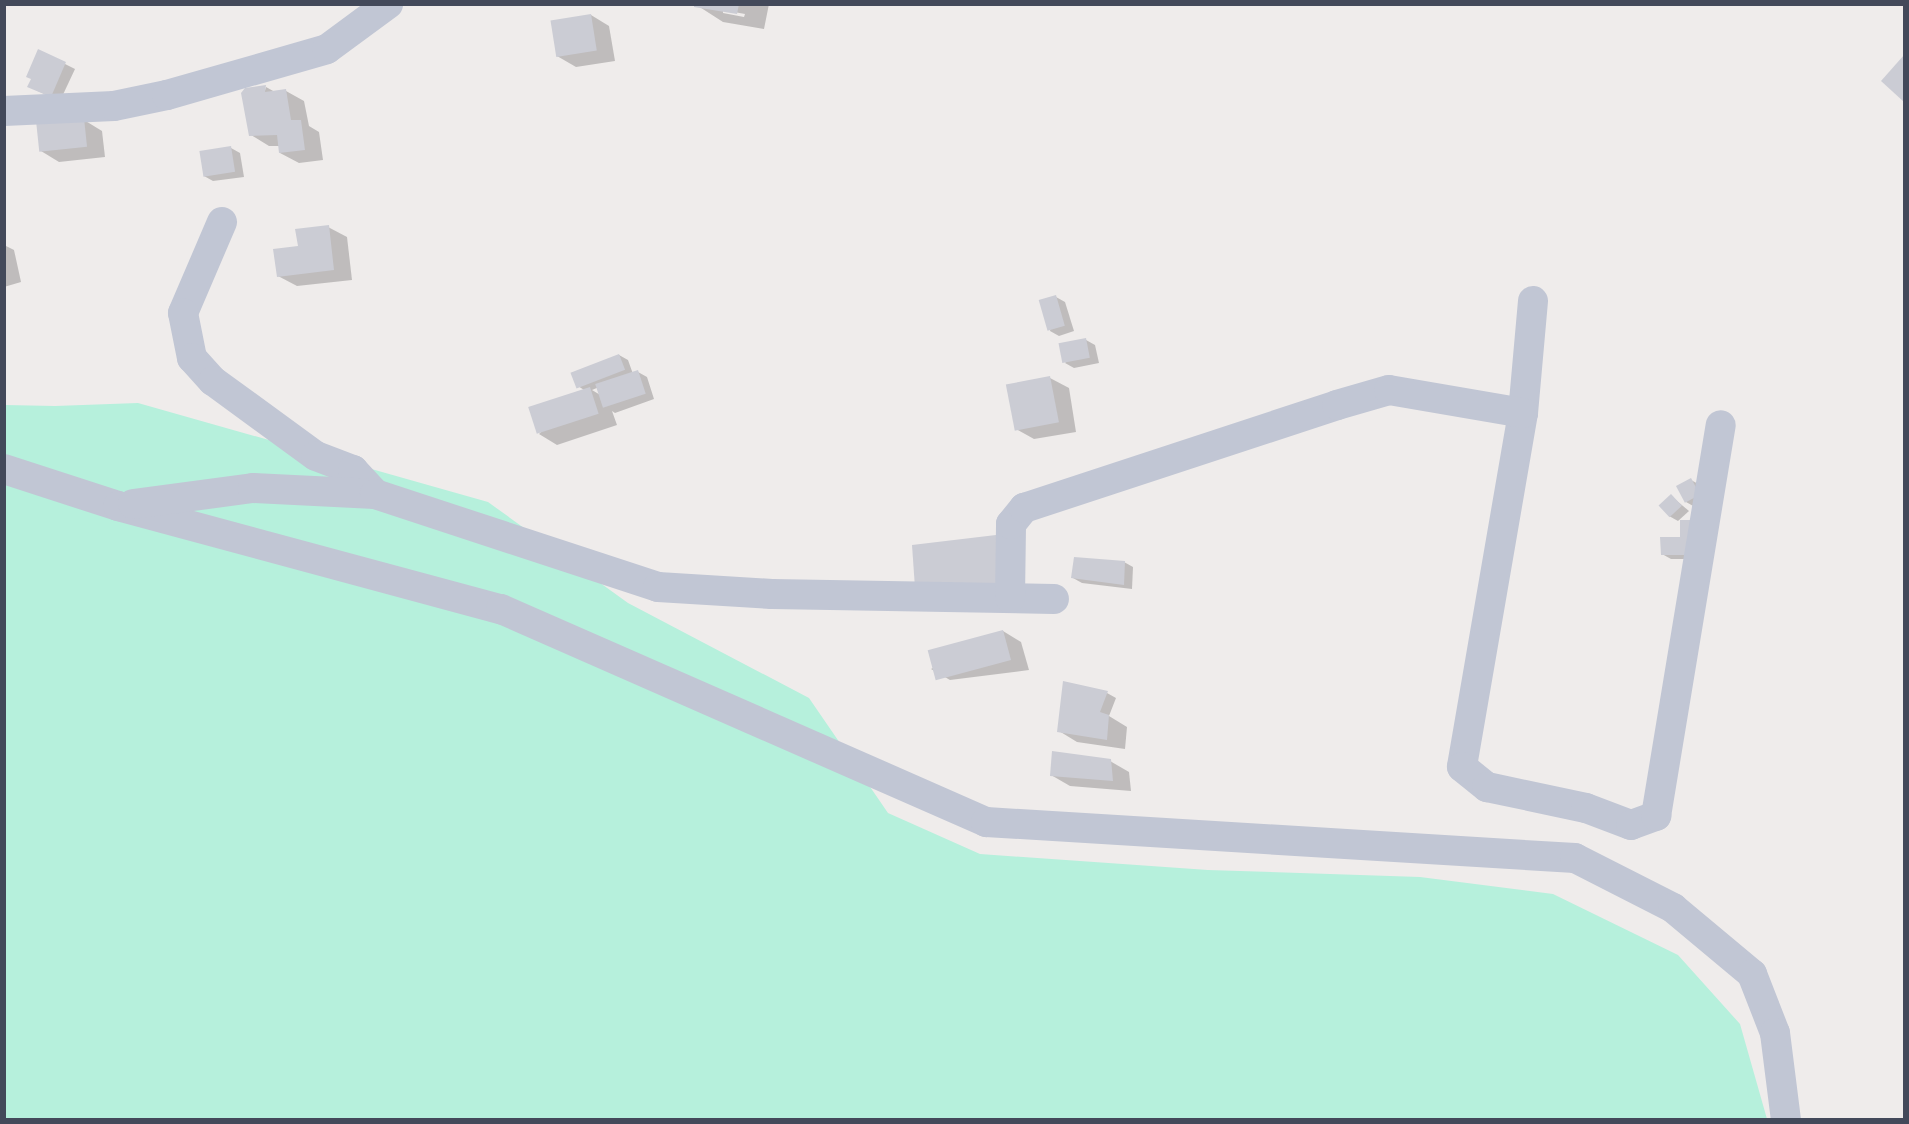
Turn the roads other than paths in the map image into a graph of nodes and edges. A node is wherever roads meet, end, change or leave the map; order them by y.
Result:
1 (388, 4) edge
2 (4, 111) edge
3 (222, 222) dead end
4 (1533, 301) dead end
5 (1523, 413) junction
6 (1721, 425) dead end
7 (4, 469) edge
8 (375, 494) junction
9 (118, 506) junction
10 (1010, 598) junction
11 (1054, 599) dead end
12 (1786, 1119) edge

1 - 2 street
3 - 8 street
4 - 5 street
5 - 6 street
5 - 10 street
7 - 9 street
8 - 9 street
8 - 10 street
9 - 12 street
10 - 11 street

